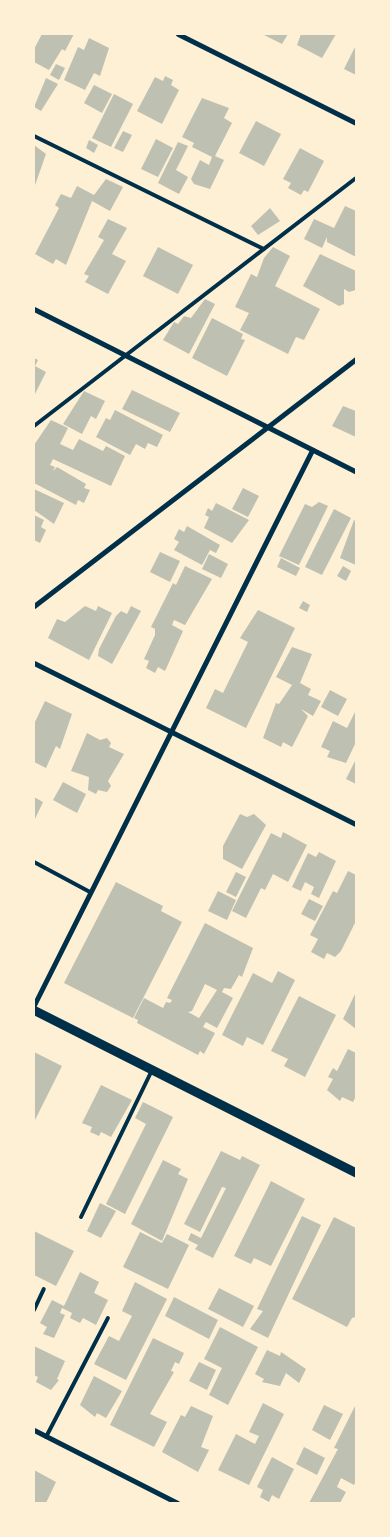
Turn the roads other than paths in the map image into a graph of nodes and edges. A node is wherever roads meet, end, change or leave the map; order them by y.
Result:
1 (178, 34) edge
2 (356, 123) edge
3 (34, 136) edge
4 (356, 178) edge
5 (264, 249) junction
6 (34, 310) edge
7 (126, 356) junction
8 (356, 360) edge
9 (34, 426) edge
10 (269, 428) junction
11 (312, 450) junction
12 (356, 472) edge
13 (34, 606) edge
14 (34, 663) edge
15 (171, 731) junction
16 (356, 824) edge
17 (34, 862) edge
18 (90, 892) junction
19 (34, 1005) edge
20 (34, 1010) edge
21 (152, 1070) junction
22 (356, 1173) edge
23 (81, 1217) dead end
24 (44, 1289) dead end
25 (34, 1310) edge
26 (108, 1318) dead end
27 (34, 1430) edge
28 (46, 1437) junction
29 (177, 1503) edge

1 - 2 street
3 - 5 lane
4 - 5 lane
5 - 7 lane
6 - 7 street
7 - 9 lane
7 - 10 street
8 - 10 street
10 - 11 street
10 - 13 street
11 - 12 street
11 - 15 street
14 - 15 street
15 - 16 street
15 - 18 street
17 - 18 lane
18 - 19 street
20 - 21 street
21 - 22 street
21 - 23 lane
24 - 25 lane
26 - 28 lane
27 - 28 street
28 - 29 street

